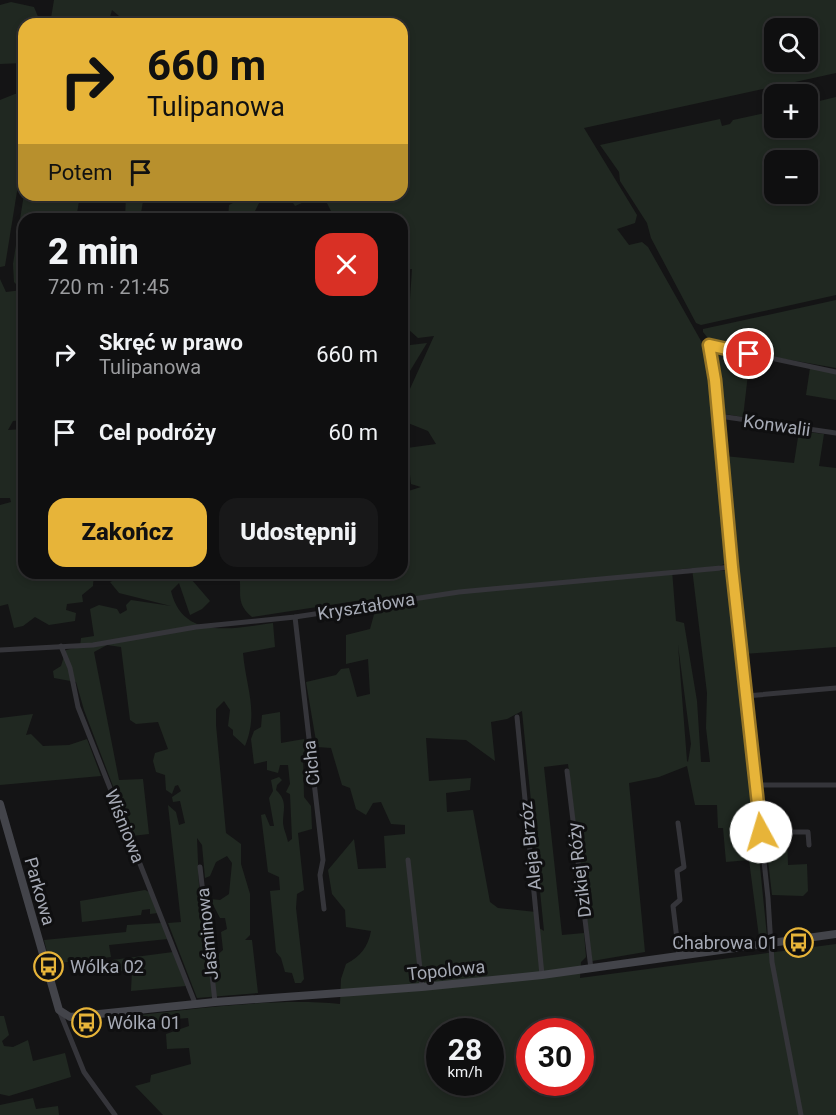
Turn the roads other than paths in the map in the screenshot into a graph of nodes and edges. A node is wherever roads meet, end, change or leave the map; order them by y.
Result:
1 (836, 372) edge
2 (719, 416) junction
3 (836, 433) edge
4 (732, 567) junction
5 (295, 617) junction
6 (61, 646) junction
7 (0, 650) edge
8 (836, 688) edge
9 (746, 696) junction
10 (517, 717) dead end
11 (567, 771) dead end
12 (756, 785) junction
13 (836, 785) edge
14 (0, 804) edge
15 (678, 823) dead end
16 (761, 832) junction
17 (809, 845) dead end
18 (408, 860) dead end
19 (200, 867) dead end
20 (324, 909) dead end
21 (836, 934) edge
22 (772, 942) junction
23 (679, 956) junction
24 (591, 969) junction
25 (542, 975) junction
26 (422, 987) junction
27 (215, 1002) junction
28 (195, 1003) junction
29 (59, 1010) junction
30 (115, 1115) edge
31 (801, 1115) edge

1 - 2 street
2 - 3 street, Konwalii
2 - 4 street
4 - 5 street, Kryształowa
4 - 9 street
5 - 6 street, Kryształowa
5 - 20 street, Cicha
6 - 7 street, Kryształowa
6 - 28 street, Wiśniowa
8 - 9 street
9 - 12 street
10 - 25 street, Aleja Brzóz
11 - 24 street, Dzikiej Róży
12 - 13 street
12 - 16 street
14 - 29 street, Parkowa
15 - 23 street
16 - 17 street
16 - 22 street
18 - 26 street
19 - 27 street, Jaśminowa
21 - 22 street, Topolowa
22 - 23 street, Topolowa
22 - 31 street
23 - 24 street, Topolowa
24 - 25 street, Topolowa
25 - 26 street, Topolowa
26 - 27 street, Topolowa
27 - 28 street, Topolowa
28 - 29 street, Topolowa
29 - 30 street, Parkowa

